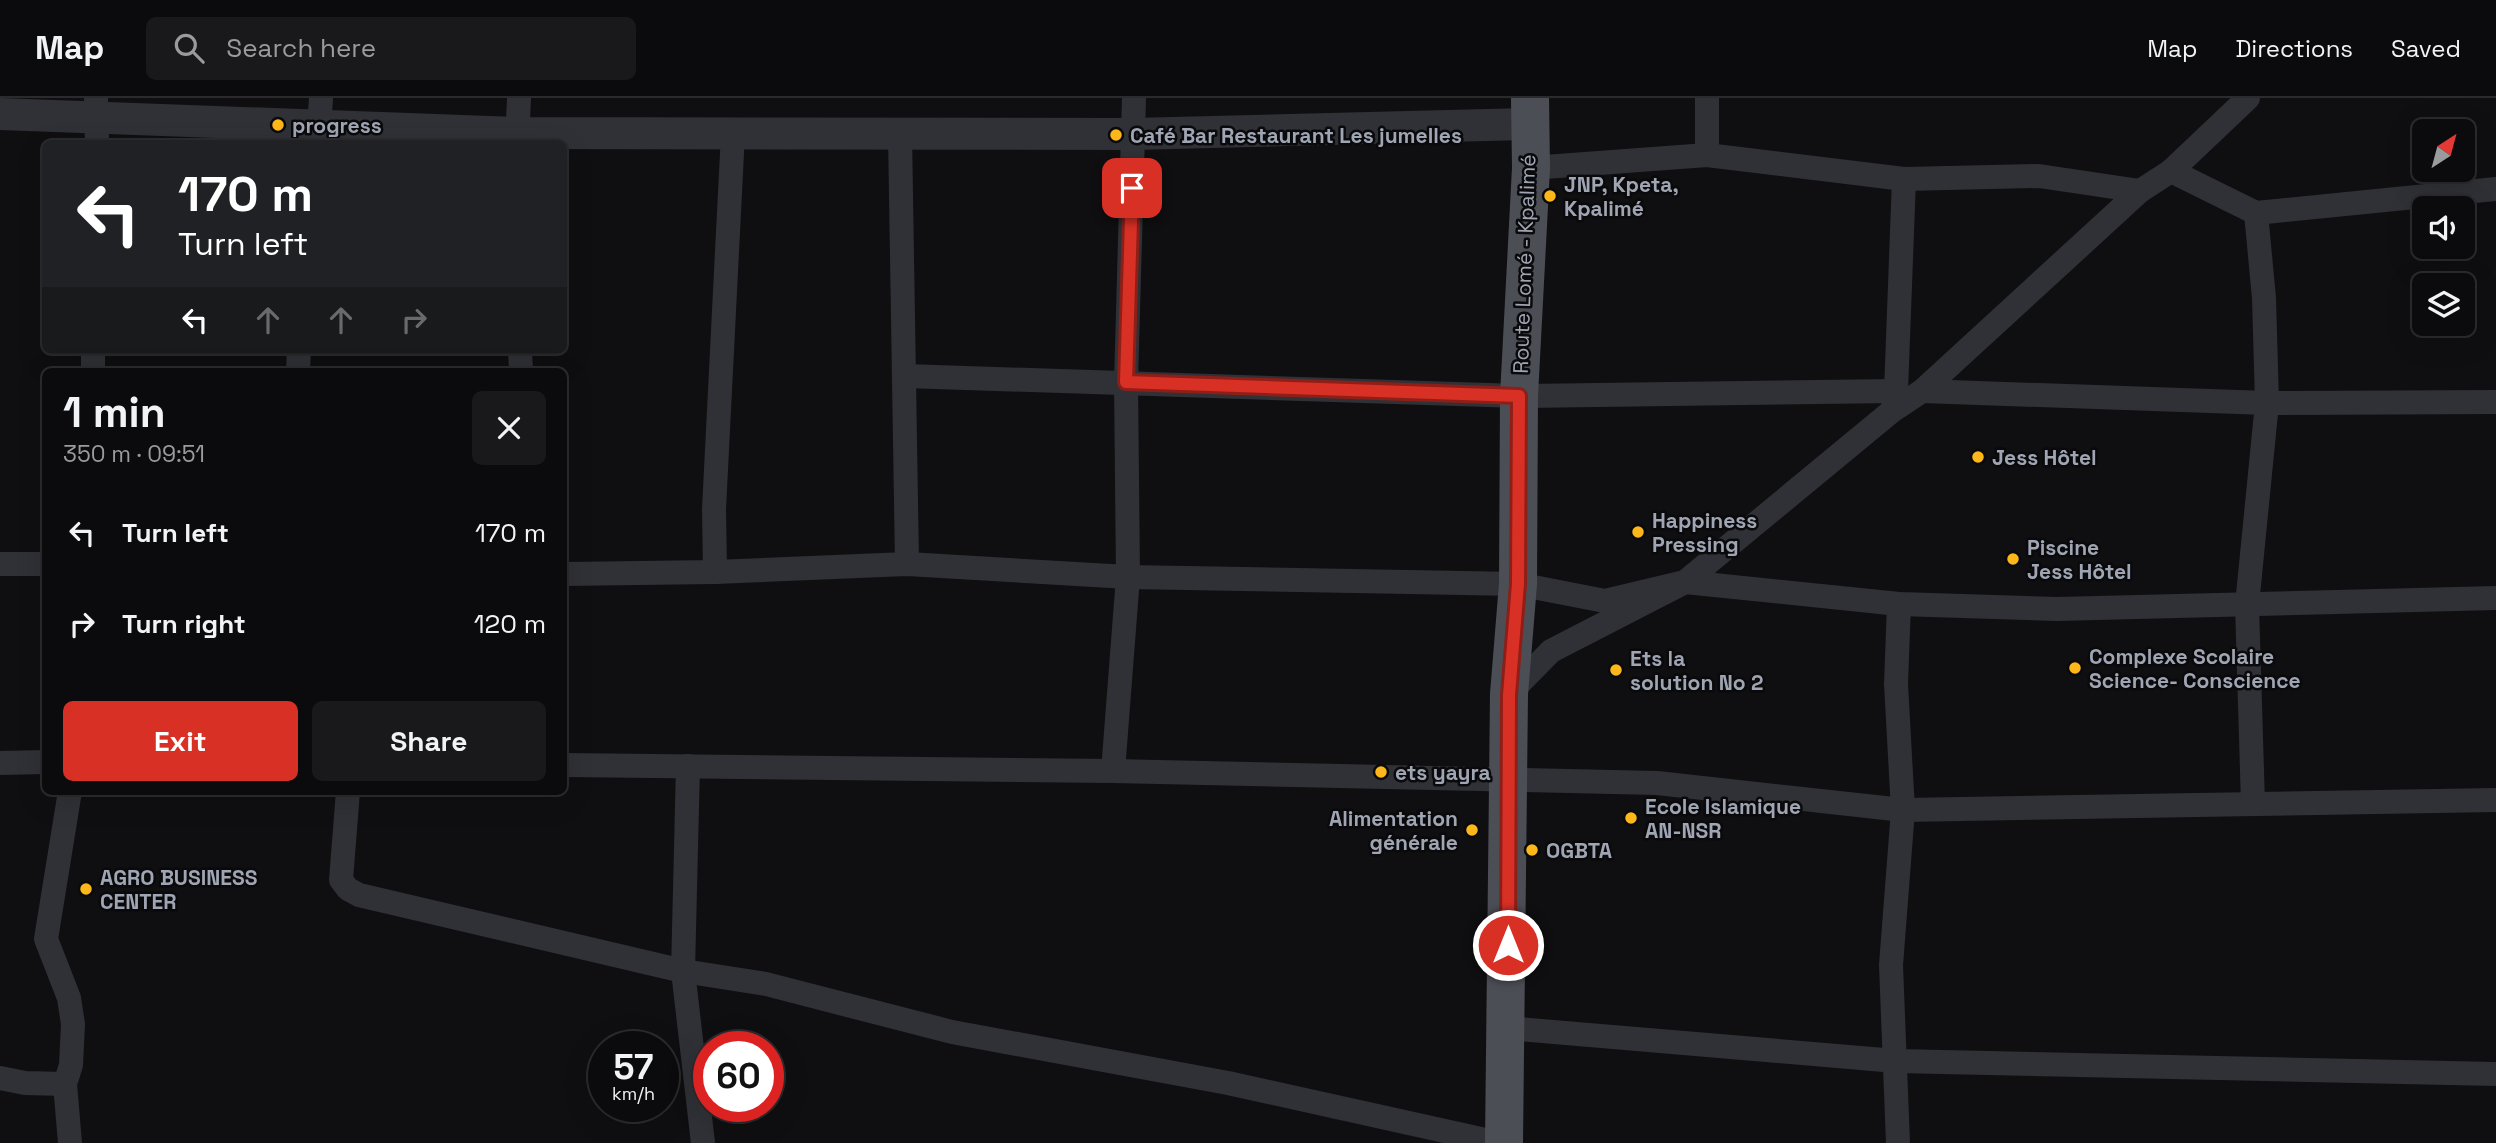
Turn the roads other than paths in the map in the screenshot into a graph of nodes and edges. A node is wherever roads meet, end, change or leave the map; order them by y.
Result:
1 (519, 98) edge
2 (1134, 98) edge
3 (1707, 98) edge
4 (2248, 98) edge
5 (1529, 111) edge
6 (0, 114) edge
7 (97, 119) edge
8 (320, 122) edge
9 (733, 132) junction
10 (900, 133) junction
11 (1133, 134) junction
12 (517, 138) edge
13 (1707, 155) junction
14 (1531, 168) junction
15 (2171, 171) junction
16 (1904, 179) junction
17 (2496, 189) edge
18 (2140, 191) junction
19 (2256, 213) junction
20 (905, 376) junction
21 (1126, 382) junction
22 (1923, 391) junction
23 (1519, 396) junction
24 (1894, 401) junction
25 (2496, 402) edge
26 (2267, 403) junction
27 (0, 564) edge
28 (908, 564) junction
29 (42, 565) edge
30 (715, 572) junction
31 (567, 574) edge
32 (1128, 577) junction
33 (1685, 582) junction
34 (1518, 584) junction
35 (2496, 598) edge
36 (1899, 604) junction
37 (2247, 605) junction
38 (1509, 695) junction
39 (42, 762) edge
40 (0, 763) edge
41 (567, 765) edge
42 (688, 766) junction
43 (1113, 771) junction
44 (1509, 780) junction
45 (69, 795) edge
46 (348, 795) edge
47 (2496, 800) edge
48 (2253, 804) junction
49 (1903, 810) junction
50 (683, 971) junction
51 (1507, 1028) junction
52 (1896, 1061) junction
53 (2496, 1074) edge
54 (0, 1078) edge
55 (65, 1084) junction
56 (70, 1143) edge
57 (703, 1143) edge
58 (1501, 1143) edge
59 (1898, 1143) edge

1 - 12 street
2 - 11 street
3 - 13 street
4 - 15 street
5 - 11 street
5 - 14 main road, Route Lomé - Kpalimé
6 - 7 street
7 - 8 street
8 - 12 street
9 - 10 street
9 - 12 street
9 - 30 street
10 - 11 street
10 - 20 street
11 - 21 street
13 - 14 street
13 - 16 street
14 - 23 main road, Route Lomé - Kpalimé
15 - 18 street
15 - 19 street
16 - 18 street
16 - 24 street
17 - 19 street
18 - 22 street
19 - 26 street
20 - 21 street
20 - 28 street
21 - 23 street
21 - 32 street
22 - 24 street
22 - 26 street
23 - 24 street
23 - 34 main road, Route Lomé - Kpalimé
24 - 33 street
25 - 26 street
26 - 37 street
27 - 29 street
28 - 30 street
28 - 32 street
30 - 31 street
32 - 34 street
32 - 43 street
33 - 34 street
33 - 36 street
33 - 38 street
34 - 38 main road, Route Lomé - Kpalimé
35 - 37 street
36 - 37 street
36 - 49 street
37 - 48 street
38 - 44 main road, Route Lomé - Kpalimé
39 - 40 street
41 - 42 street
42 - 43 street
42 - 50 street
43 - 44 street
44 - 49 street
44 - 51 main road, Route Lomé - Kpalimé
45 - 55 street
46 - 50 street
47 - 48 street
48 - 49 street
49 - 52 street
50 - 57 street
50 - 58 street
51 - 52 street
51 - 58 main road, Route Lomé - Kpalimé
52 - 53 street
52 - 59 street
54 - 55 street
55 - 56 street

